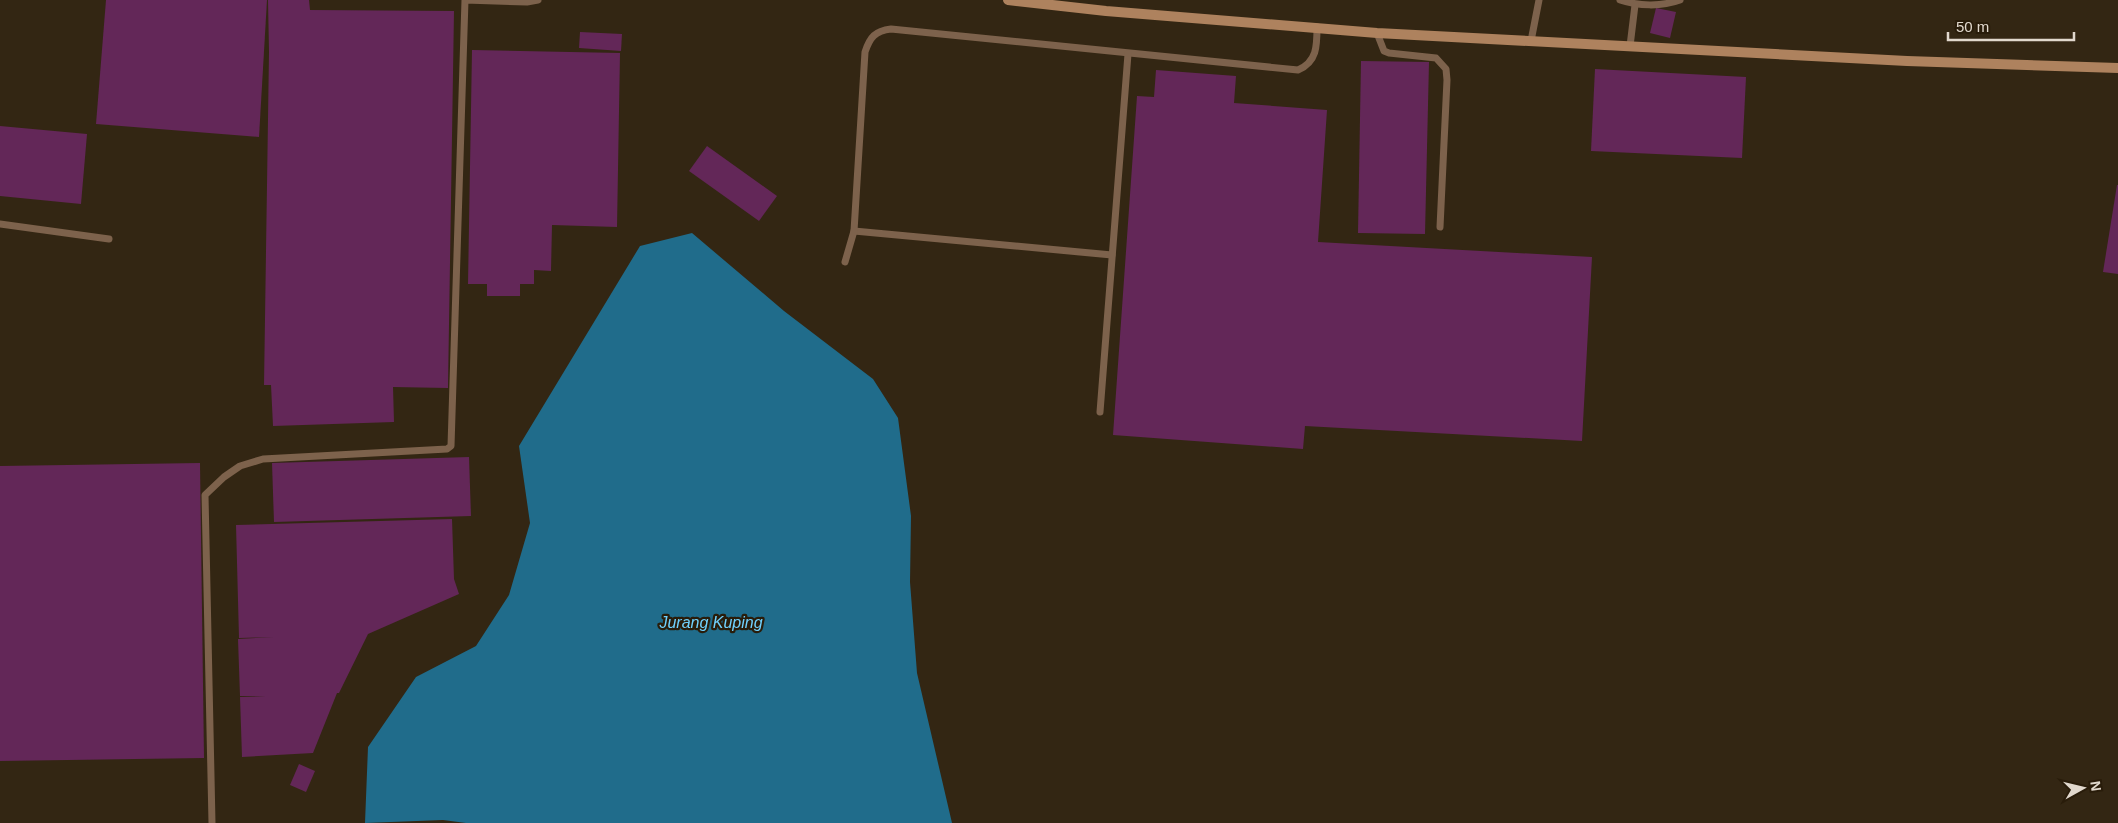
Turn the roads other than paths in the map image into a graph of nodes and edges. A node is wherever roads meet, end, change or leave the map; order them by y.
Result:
1 (464, 0) edge
2 (538, 0) edge
3 (1008, 0) edge
4 (1539, 0) edge
5 (1620, 0) edge
6 (1680, 0) edge
7 (1635, 5) junction
8 (1318, 27) junction
9 (1377, 33) junction
10 (1531, 40) junction
11 (1630, 46) junction
12 (1128, 54) junction
13 (2118, 68) edge
14 (0, 224) edge
15 (1440, 227) dead end
16 (854, 231) junction
17 (109, 239) dead end
18 (1112, 255) junction
19 (845, 262) dead end
20 (1100, 412) dead end
21 (212, 823) edge

1 - 2 lane
1 - 21 lane
3 - 8 street
4 - 10 lane
5 - 7 lane
6 - 7 lane
7 - 11 lane
8 - 9 street
8 - 12 lane
9 - 10 street
9 - 15 lane
10 - 11 street
11 - 13 street
12 - 16 lane
12 - 18 lane
14 - 17 lane
16 - 18 lane
16 - 19 lane
18 - 20 lane

